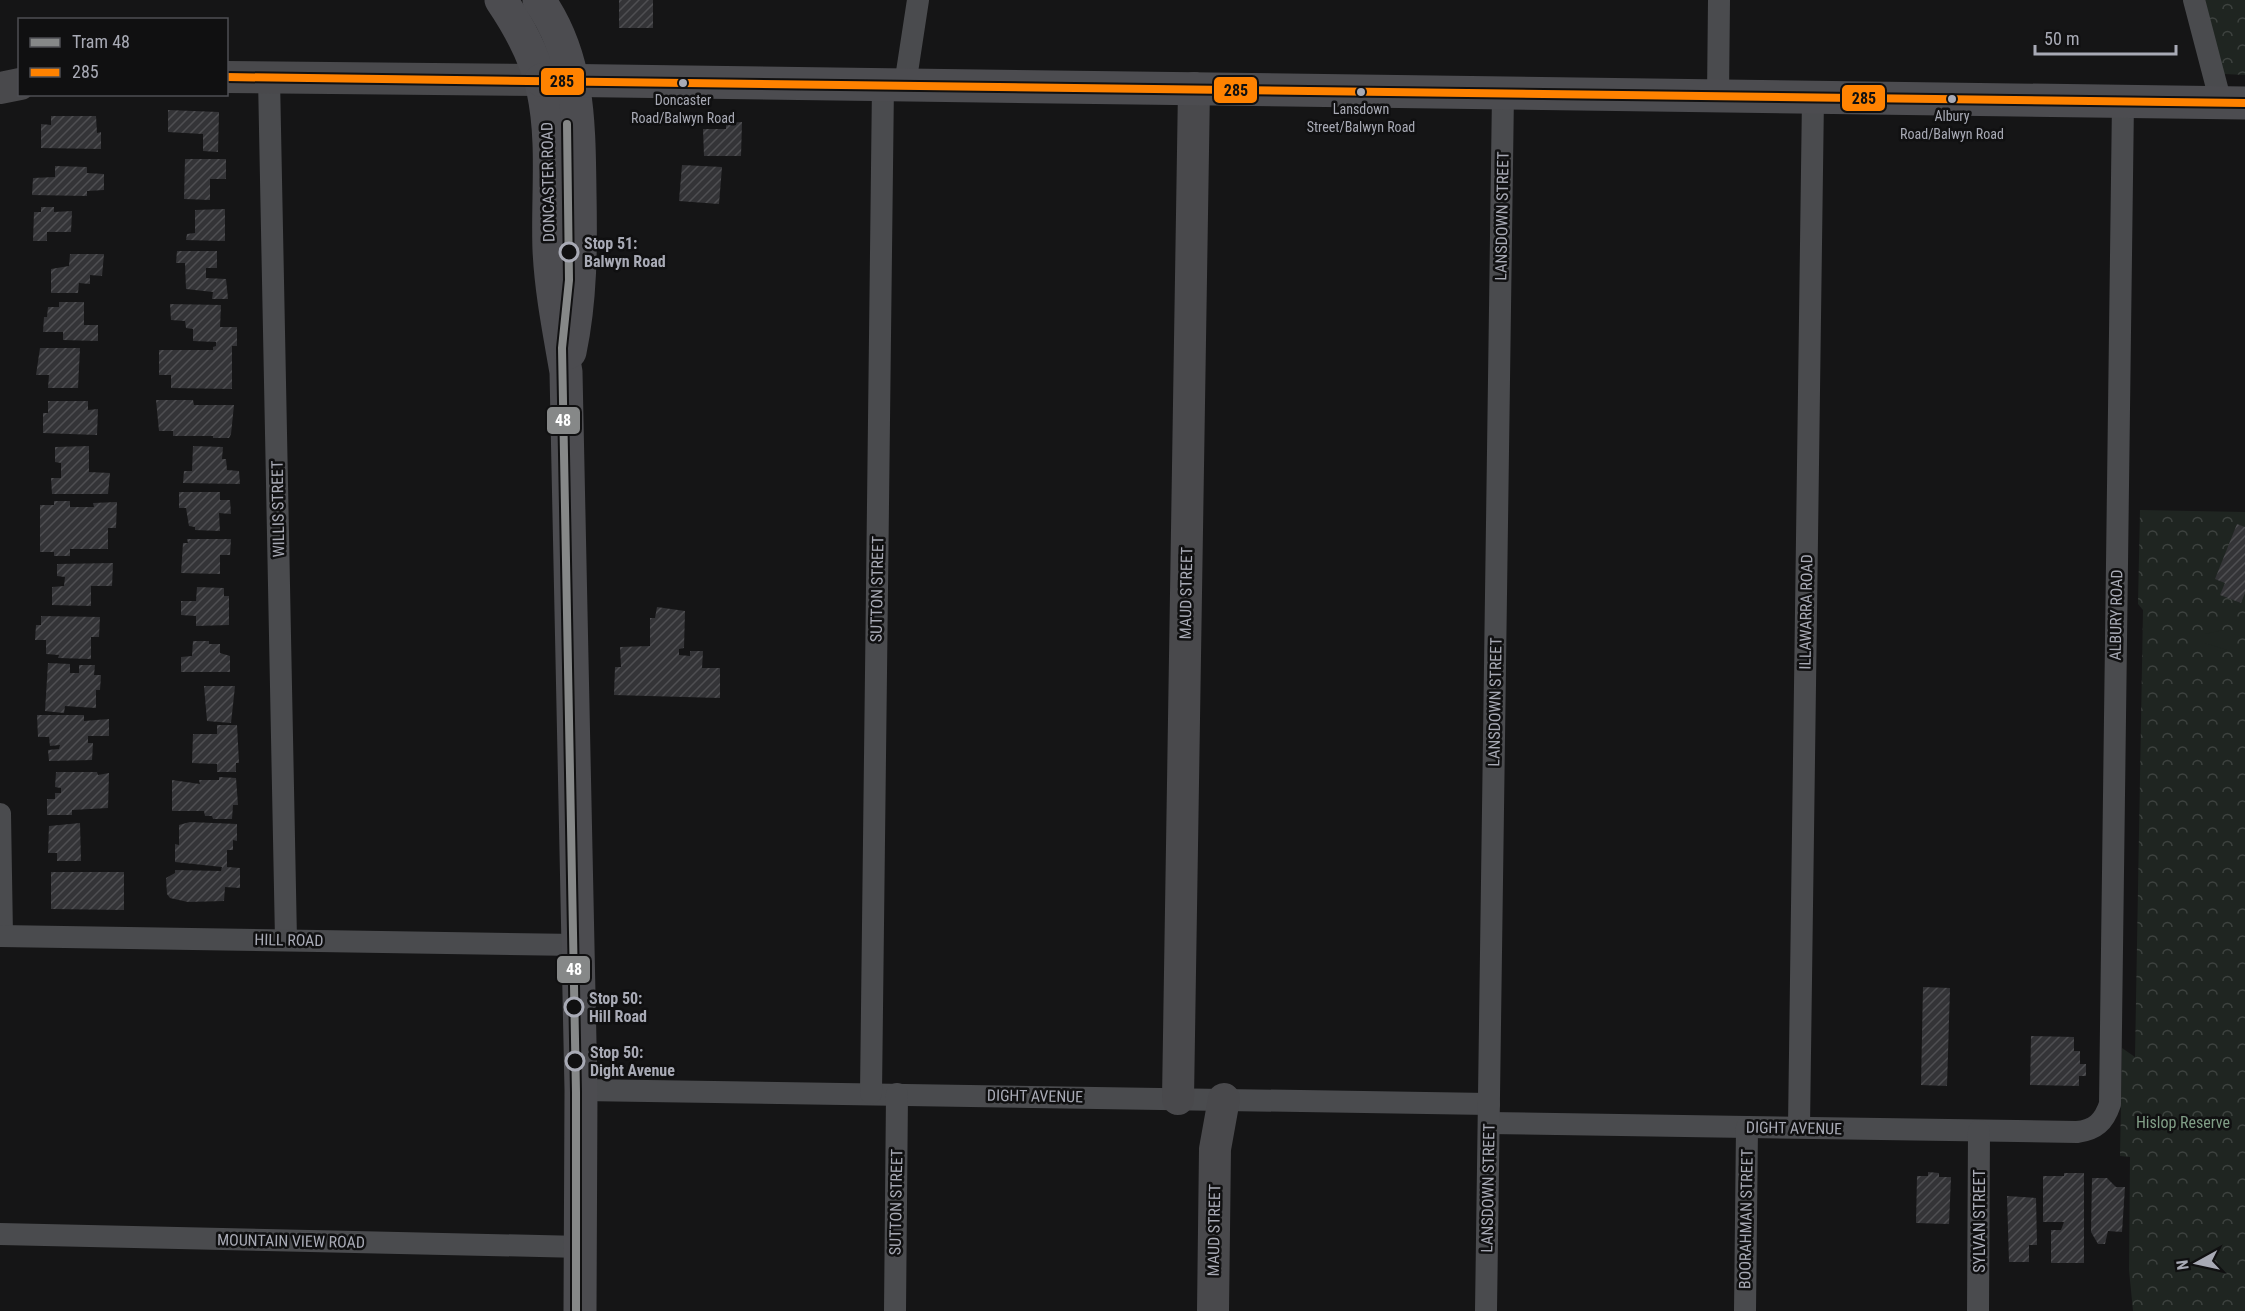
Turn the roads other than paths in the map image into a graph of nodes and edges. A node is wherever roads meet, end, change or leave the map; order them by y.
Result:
1 (501, 0) edge
2 (539, 0) edge
3 (918, 0) edge
4 (1719, 0) edge
5 (2194, 0) edge
6 (18, 68) edge
7 (0, 72) edge
8 (228, 77) edge
9 (269, 78) junction
10 (541, 80) junction
11 (574, 80) junction
12 (18, 84) edge
13 (894, 84) junction
14 (0, 88) edge
15 (1194, 88) junction
16 (1503, 93) junction
17 (1718, 96) junction
18 (1814, 97) junction
19 (2123, 101) junction
20 (2233, 103) edge
21 (566, 372) junction
22 (0, 814) edge
23 (1, 936) edge
24 (286, 940) junction
25 (578, 945) junction
26 (580, 1089) junction
27 (871, 1093) junction
28 (897, 1094) junction
29 (1203, 1099) junction
30 (1489, 1113) junction
31 (2098, 1125) joint
32 (1747, 1127) junction
33 (1799, 1127) junction
34 (1979, 1131) junction
35 (0, 1234) edge
36 (582, 1247) junction
37 (580, 1311) edge
38 (894, 1311) edge
39 (1213, 1311) edge
40 (1486, 1311) edge
41 (1745, 1311) edge
42 (1978, 1311) edge

1 - 10 main road, DONCASTER ROAD
2 - 11 main road, DONCASTER ROAD
3 - 13 street, SUTTON STREET
4 - 17 street
5 - 20 street
6 - 7 street
8 - 9 street
9 - 10 street
9 - 24 street, WILLIS STREET
10 - 11 main road
10 - 21 main road, DONCASTER ROAD
11 - 13 main road
11 - 21 main road, DONCASTER ROAD
12 - 14 street
13 - 15 main road
13 - 27 street, SUTTON STREET
15 - 16 main road
15 - 29 street, MAUD STREET
16 - 17 main road
16 - 30 street, LANSDOWN STREET
17 - 18 main road
18 - 19 main road
18 - 33 street, ILLAWARRA ROAD
19 - 20 main road
19 - 31 street, ALBURY ROAD
21 - 25 main road, DONCASTER ROAD
22 - 23 street
23 - 24 street, HILL ROAD
24 - 25 street, HILL ROAD
25 - 26 main road, DONCASTER ROAD
26 - 27 street, DIGHT AVENUE
26 - 36 main road, DONCASTER ROAD
27 - 28 street, DIGHT AVENUE
28 - 29 street, DIGHT AVENUE
28 - 38 street, SUTTON STREET
29 - 30 street, DIGHT AVENUE
29 - 39 street, MAUD STREET
30 - 32 street, DIGHT AVENUE
30 - 40 street, LANSDOWN STREET
31 - 34 street, DIGHT AVENUE
32 - 33 street, DIGHT AVENUE
32 - 41 street, BOORAHMAN STREET
33 - 34 street, DIGHT AVENUE
34 - 42 street, SYLVAN STREET
35 - 36 street, MOUNTAIN VIEW ROAD
36 - 37 main road, DONCASTER ROAD

